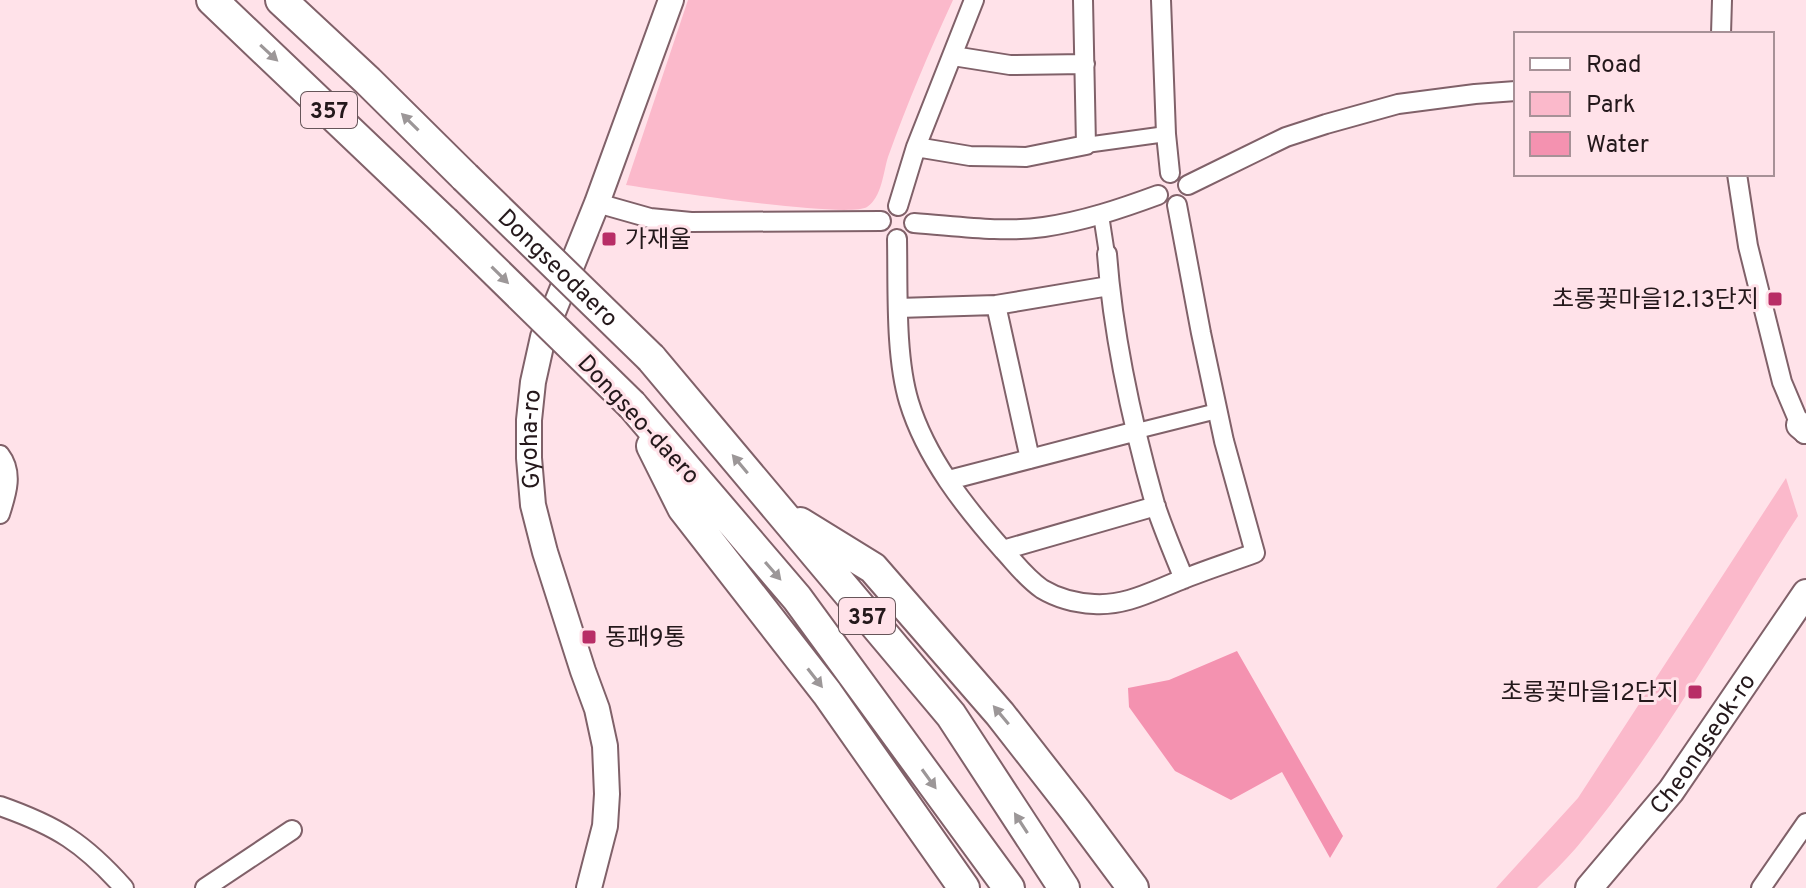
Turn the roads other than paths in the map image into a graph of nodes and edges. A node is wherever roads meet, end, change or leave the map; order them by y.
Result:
1 (212, 0) edge
2 (281, 0) edge
3 (671, 0) edge
4 (974, 0) edge
5 (1083, 0) edge
6 (1161, 0) edge
7 (1722, 0) edge
8 (1721, 32) edge
9 (953, 56) junction
10 (1085, 64) junction
11 (1514, 91) edge
12 (1166, 134) junction
13 (1086, 145) junction
14 (916, 147) junction
15 (1170, 173) junction
16 (1737, 176) edge
17 (1188, 185) junction
18 (1158, 195) junction
19 (597, 203) junction
20 (1177, 205) junction
21 (898, 206) junction
22 (1101, 215) junction
23 (881, 221) junction
24 (914, 223) junction
25 (897, 239) junction
26 (1107, 254) joint
27 (1109, 286) junction
28 (996, 305) junction
29 (898, 308) junction
30 (651, 358) joint
31 (632, 405) junction
32 (1217, 411) junction
33 (1137, 431) junction
34 (1804, 431) edge
35 (0, 455) edge
36 (1030, 459) junction
37 (949, 480) junction
38 (1156, 506) junction
39 (779, 510) junction
40 (0, 514) edge
41 (1003, 550) junction
42 (1184, 579) junction
43 (1806, 593) edge
44 (1806, 619) edge
45 (1780, 632) junction
46 (894, 791) junction
47 (0, 806) edge
48 (1806, 823) edge
49 (292, 830) dead end
50 (124, 888) edge
51 (205, 888) edge
52 (589, 888) edge
53 (949, 888) edge
54 (964, 888) edge
55 (1009, 888) edge
56 (1064, 888) edge
57 (1133, 888) edge
58 (1589, 888) edge
59 (1761, 888) edge

1 -> 31 highway, Dongseo-daero / 357, bridge
30 -> 2 highway, Dongseodaero / 357, bridge
3 - 19 street, Gyoha-ro
4 - 9 street
5 - 10 street
6 - 12 street
7 - 8 street
9 - 10 street
9 - 14 street
10 - 13 street
11 - 17 street
12 - 13 street
12 - 15 street
13 - 14 street
14 - 21 street
15 - 17 street
15 - 18 street
16 - 34 street
17 - 20 street
18 - 20 street
18 - 22 street
19 - 23 street
19 - 52 street, Gyoha-ro
20 - 32 street
21 - 23 street
21 - 24 street
22 - 24 street
22 - 26 street
23 - 25 street
24 - 25 street
25 - 29 street
26 - 27 street
27 - 28 street
27 - 33 street
28 - 29 street
28 - 36 street
29 - 37 street
39 -> 30 highway, Dongseo-daero / 357
31 -> 46 highway
31 -> 55 highway, Dongseo-daero / 357
32 - 33 street
32 - 42 street
33 - 36 street
33 - 38 street
35 - 40 street
36 - 37 street
37 - 41 street
38 - 41 street
38 - 42 street
56 -> 39 highway, Dongseo-daero / 357
57 -> 39 highway
41 - 42 street
43 - 45 main road, Cheongseok-ro
44 - 45 main road
45 - 58 main road, Cheongseok-ro
46 - 53 highway
46 - 54 highway
47 - 50 street
48 - 59 street
49 - 51 street

